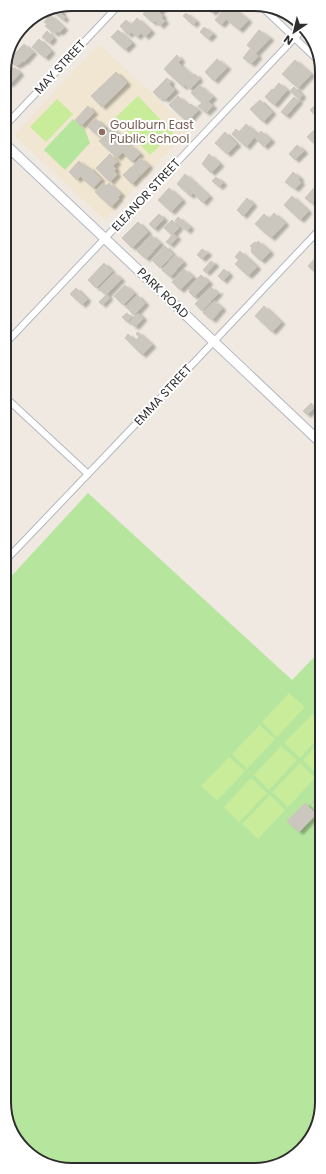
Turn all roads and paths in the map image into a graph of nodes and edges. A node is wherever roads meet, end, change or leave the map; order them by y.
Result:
1 (113, 11) edge
2 (267, 12) edge
3 (300, 32) edge
4 (294, 38) junction
5 (312, 55) edge
6 (11, 120) edge
7 (11, 150) edge
8 (315, 234) edge
9 (105, 238) junction
10 (11, 338) edge
11 (214, 341) junction
12 (11, 402) edge
13 (315, 437) edge
14 (88, 474) junction
15 (11, 555) edge

1 - 6 street, MAY STREET
2 - 4 street
3 - 4 street, ELEANOR STREET
4 - 5 street
4 - 9 street, ELEANOR STREET
7 - 9 street, PARK ROAD
8 - 11 street, EMMA STREET
9 - 10 street, ELEANOR STREET
9 - 11 street, PARK ROAD
11 - 13 street, PARK ROAD
11 - 14 street, EMMA STREET
12 - 14 street
14 - 15 street, EMMA STREET

